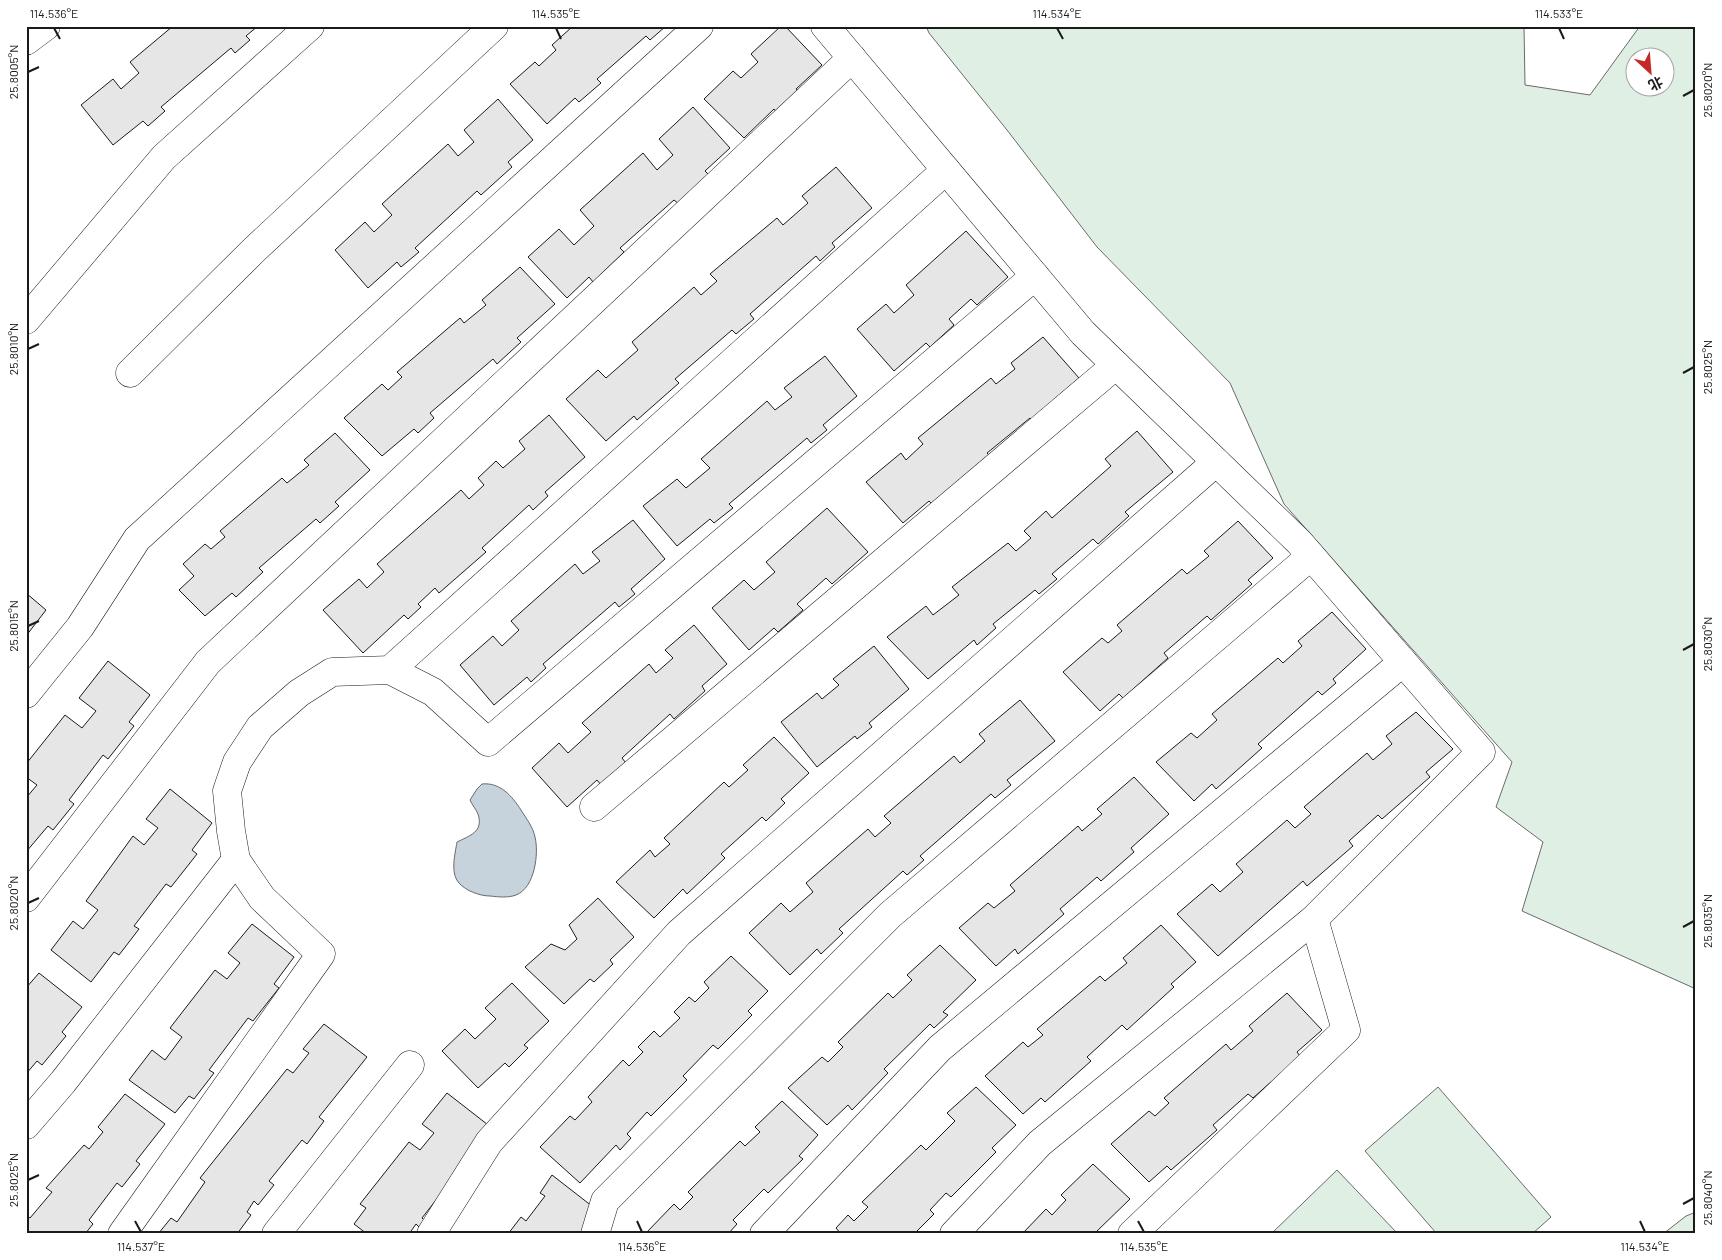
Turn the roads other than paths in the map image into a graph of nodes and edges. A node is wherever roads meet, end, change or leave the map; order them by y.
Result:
1 (46, 26) edge
2 (310, 26) edge
3 (494, 26) edge
4 (699, 26) edge
5 (825, 26) edge
6 (26, 42) edge
7 (852, 58) junction
8 (946, 170) junction
9 (1035, 276) junction
10 (26, 320) edge
11 (1116, 365) junction
12 (130, 373) dead end
13 (1216, 462) junction
14 (1311, 556) junction
15 (1403, 662) junction
16 (390, 670) junction
17 (26, 694) edge
18 (594, 807) dead end
19 (236, 860) junction
20 (26, 898) edge
21 (1314, 919) junction
22 (410, 1065) dead end
23 (26, 1125) edge
24 (122, 1234) edge
25 (276, 1234) edge
26 (432, 1234) edge
27 (595, 1234) edge
28 (764, 1234) edge
29 (954, 1234) edge
30 (1132, 1234) edge

1 - 6 street
2 - 10 street
3 - 12 street
4 - 17 street
5 - 7 street
7 - 8 street
7 - 20 street
8 - 9 street
8 - 16 street
9 - 11 street
9 - 16 street
11 - 13 street
11 - 18 street
13 - 14 street
13 - 26 street
14 - 15 street
14 - 27 street
15 - 21 street
15 - 28 street
16 - 19 street
19 - 23 street
19 - 24 street
21 - 29 street
21 - 30 street
22 - 25 street

